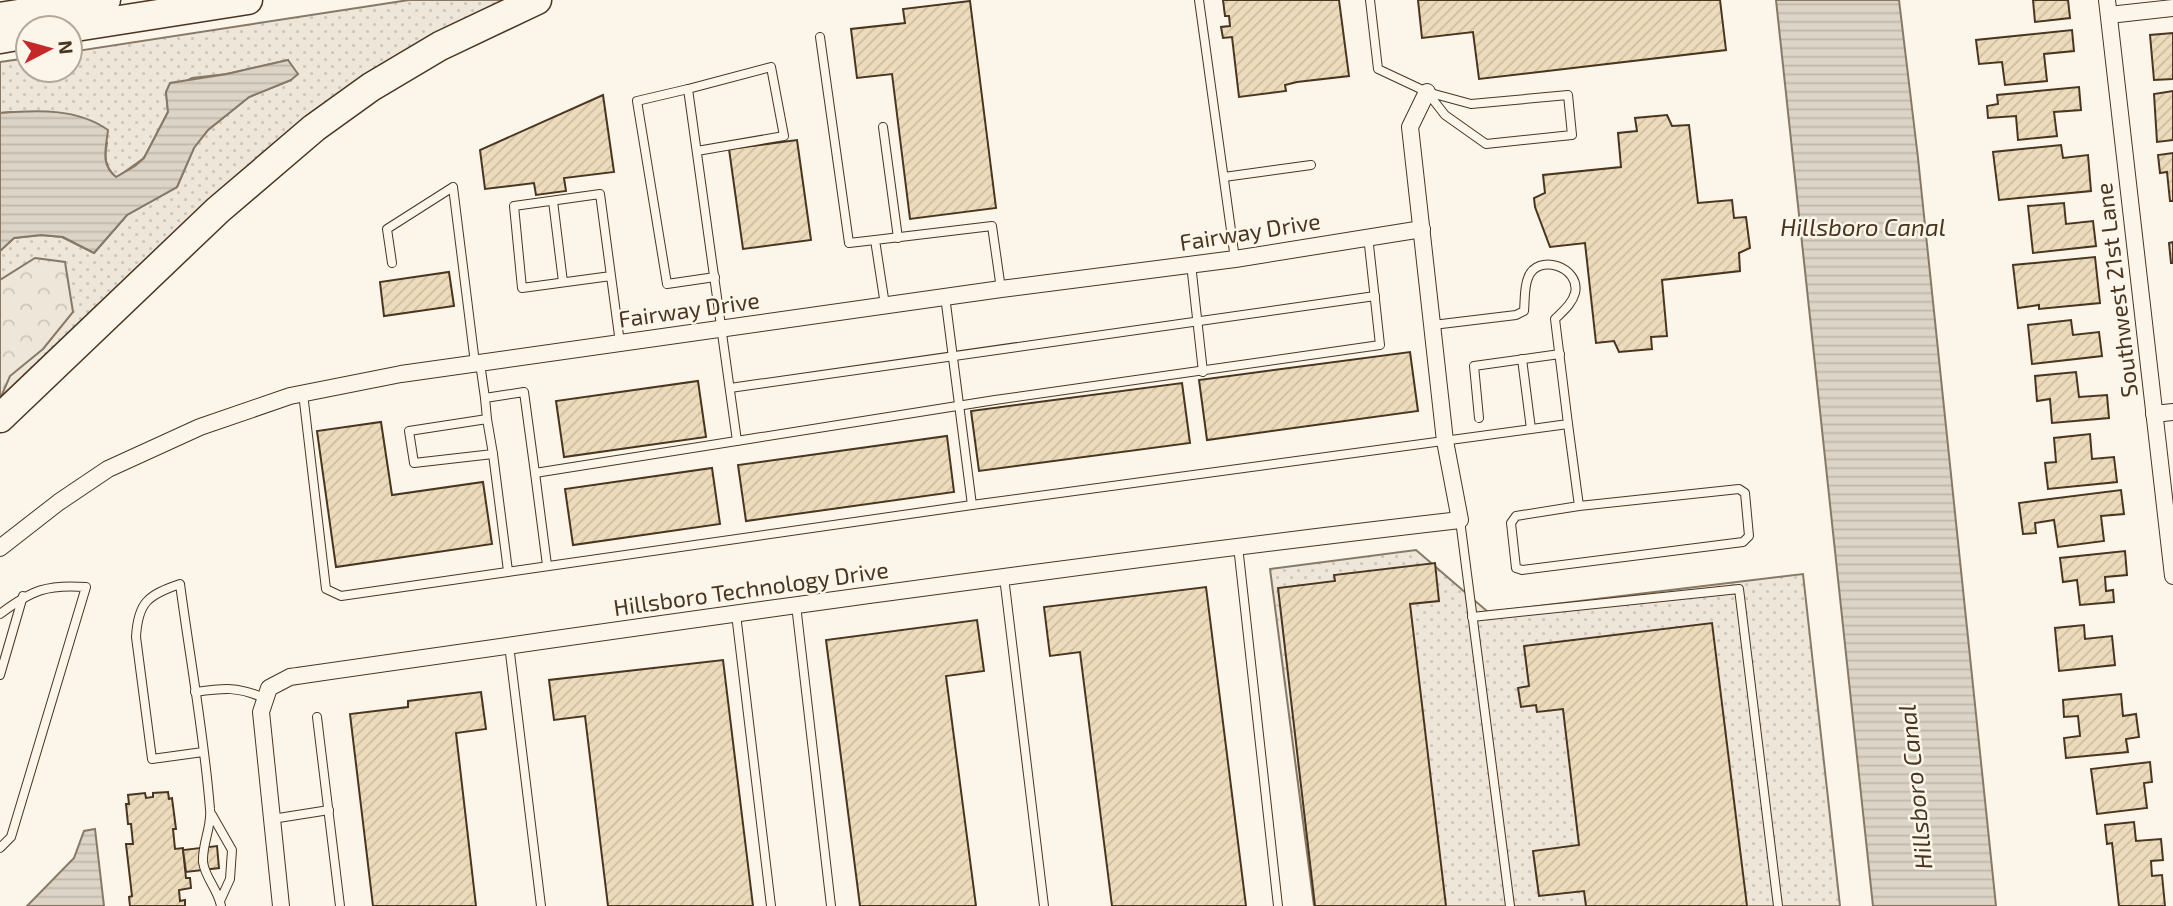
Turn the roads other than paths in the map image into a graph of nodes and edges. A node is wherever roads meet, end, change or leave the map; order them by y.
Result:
1 (106, 0) edge
2 (248, 0) edge
3 (537, 0) edge
4 (1199, 0) edge
5 (1370, 0) edge
6 (2108, 8) edge
7 (2173, 8) edge
8 (0, 17) edge
9 (84, 26) edge
10 (820, 37) dead end
11 (688, 89) junction
12 (1427, 92) junction
13 (883, 127) dead end
14 (697, 151) junction
15 (1311, 165) dead end
16 (1224, 177) junction
17 (553, 201) junction
18 (1422, 229) junction
19 (1368, 236) junction
20 (898, 238) junction
21 (875, 240) junction
22 (1235, 259) junction
23 (392, 263) dead end
24 (1191, 264) junction
25 (611, 276) junction
26 (715, 277) junction
27 (563, 282) junction
28 (1001, 289) junction
29 (946, 296) junction
30 (1375, 296) junction
31 (886, 305) junction
32 (1197, 321) junction
33 (1433, 325) junction
34 (723, 328) junction
35 (620, 343) junction
36 (1560, 354) junction
37 (953, 356) junction
38 (1522, 359) junction
39 (477, 363) junction
40 (1203, 372) junction
41 (730, 388) junction
42 (303, 393) junction
43 (485, 398) junction
44 (960, 406) junction
45 (2173, 412) edge
46 (2154, 414) junction
47 (0, 418) edge
48 (1479, 418) dead end
49 (487, 419) junction
50 (1569, 424) junction
51 (1531, 429) junction
52 (737, 441) junction
53 (1445, 441) junction
54 (493, 454) junction
55 (535, 473) junction
56 (972, 505) junction
57 (1579, 506) junction
58 (1460, 520) junction
59 (1238, 546) junction
60 (0, 548) edge
61 (547, 565) junction
62 (508, 571) junction
63 (2173, 576) edge
64 (1004, 577) junction
65 (23, 596) junction
66 (796, 605) junction
67 (736, 613) junction
68 (0, 614) edge
69 (1472, 617) junction
70 (509, 645) junction
71 (0, 675) edge
72 (195, 692) junction
73 (266, 699) junction
74 (317, 718) dead end
75 (203, 752) junction
76 (328, 810) junction
77 (211, 813) junction
78 (272, 818) junction
79 (0, 848) edge
80 (220, 903) edge
81 (281, 906) edge
82 (340, 906) edge
83 (541, 906) edge
84 (771, 906) edge
85 (831, 906) edge
86 (1044, 906) edge
87 (1279, 906) edge
88 (1510, 906) edge
89 (1778, 906) edge

1 - 8 highway
2 - 9 highway
3 - 47 highway
4 - 16 lane
5 - 12 lane
6 - 7 street
6 - 46 street, Southwest 21st Lane
10 - 21 lane
11 - 14 lane
11 - 14 lane
11 - 26 lane
12 - 12 lane
12 - 18 street
13 - 20 lane
14 - 26 lane
15 - 16 lane
16 - 22 lane
17 - 25 lane
17 - 27 lane
17 - 27 lane
18 - 19 street, Fairway Drive
18 - 33 street
19 - 22 street, Fairway Drive
19 - 30 lane
20 - 21 lane
20 - 28 lane
21 - 31 lane
22 - 24 street, Fairway Drive
23 - 39 lane
24 - 28 street, Fairway Drive
24 - 32 lane
25 - 27 lane
25 - 35 lane
26 - 34 lane
28 - 29 street, Fairway Drive
29 - 31 street, Fairway Drive
29 - 37 lane
30 - 32 lane
30 - 40 lane
31 - 34 street, Fairway Drive
32 - 37 lane
32 - 40 lane
33 - 36 lane
33 - 53 street
34 - 35 street, Fairway Drive
34 - 41 lane
35 - 39 street, Fairway Drive
36 - 38 lane
36 - 50 lane
37 - 41 lane
37 - 44 lane
38 - 48 lane
38 - 51 lane
39 - 42 street, Fairway Drive
39 - 43 lane
40 - 44 lane
41 - 52 lane
42 - 60 street, Fairway Drive
42 - 62 lane
43 - 49 lane
43 - 55 lane
44 - 52 lane
44 - 56 lane
45 - 46 street
46 - 63 street, Southwest 21st Lane
49 - 54 lane
49 - 54 lane
50 - 51 lane
50 - 57 lane
51 - 53 lane
52 - 55 lane
53 - 56 lane
53 - 58 street
54 - 62 lane
55 - 61 lane
56 - 61 lane
57 - 57 lane
58 - 59 street, Hillsboro Technology Drive
58 - 69 lane
59 - 64 street, Hillsboro Technology Drive
59 - 87 lane
61 - 62 lane
64 - 66 street, Hillsboro Technology Drive
64 - 86 lane
65 - 68 lane
65 - 71 lane
65 - 79 lane
66 - 67 street, Hillsboro Technology Drive
66 - 85 lane
67 - 70 street, Hillsboro Technology Drive
67 - 84 lane
69 - 88 lane
69 - 89 lane
70 - 73 street, Hillsboro Technology Drive
70 - 83 lane
72 - 73 lane
72 - 75 lane
72 - 75 lane
73 - 78 street
74 - 76 lane
75 - 77 lane
76 - 78 lane
76 - 82 lane
77 - 80 lane
77 - 80 lane
78 - 81 street

